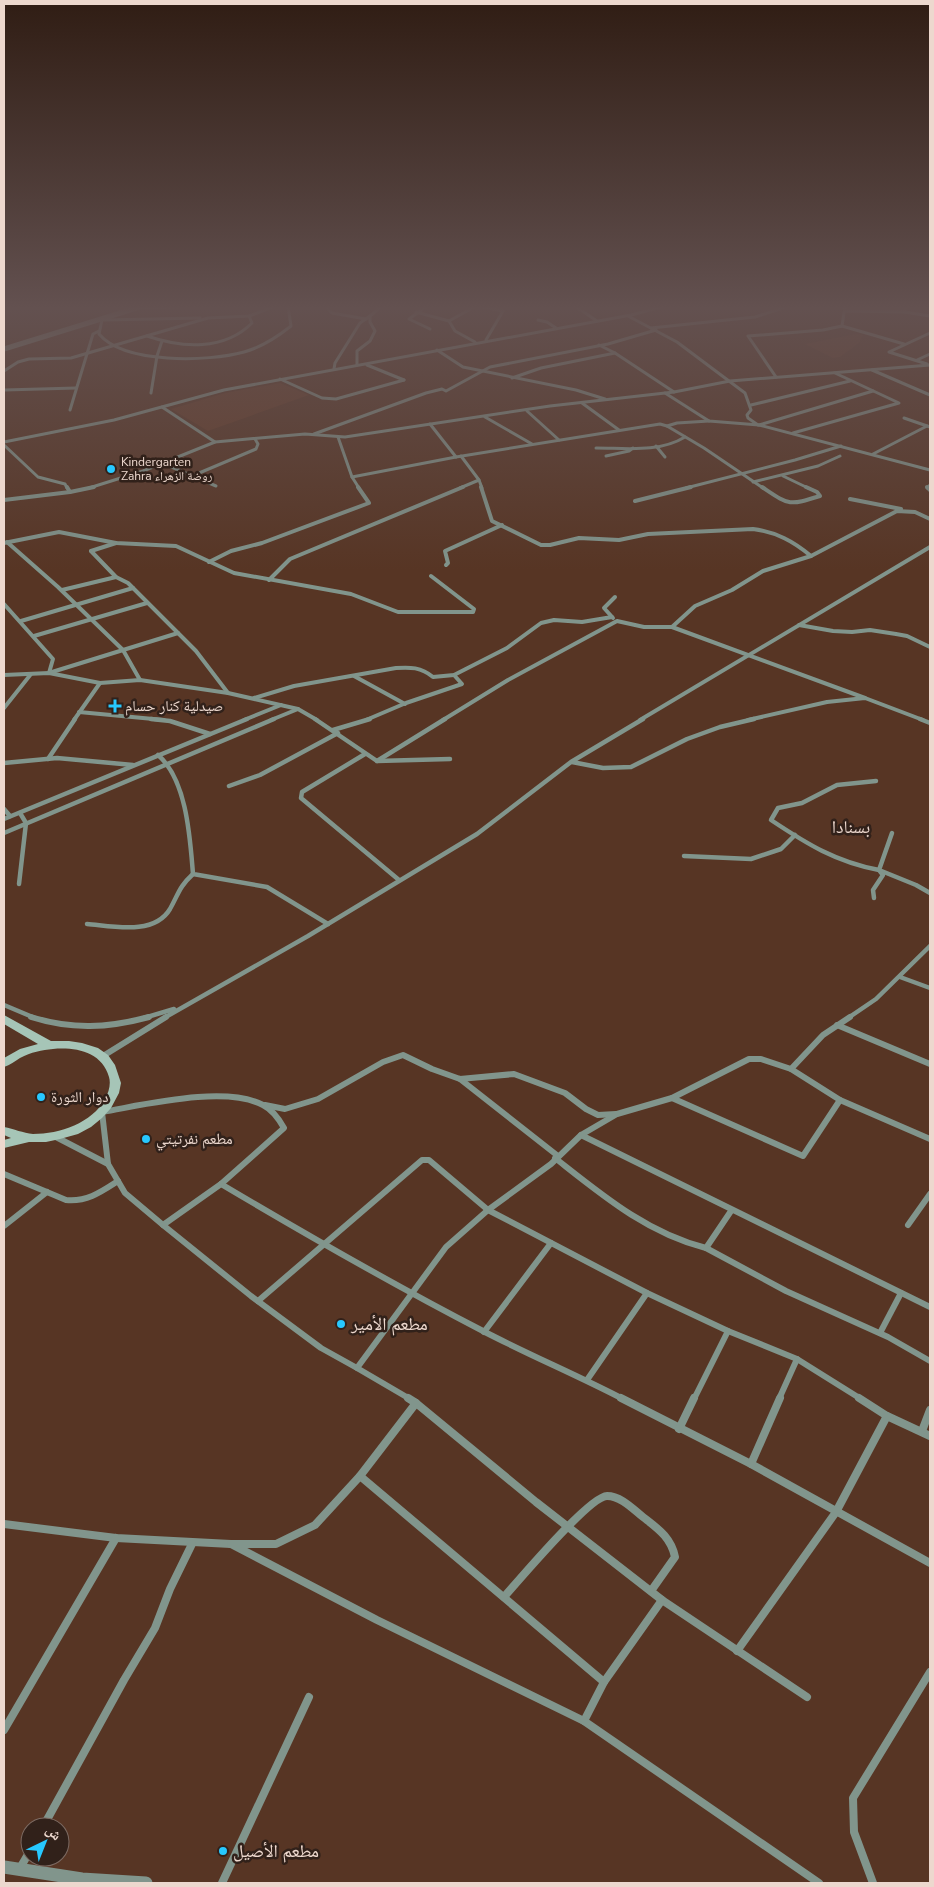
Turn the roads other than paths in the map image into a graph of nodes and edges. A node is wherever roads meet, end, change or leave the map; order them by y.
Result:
1 (74, 394) edge
2 (209, 394) edge
3 (315, 394) edge
4 (354, 394) edge
5 (423, 394) edge
6 (589, 394) edge
7 (656, 394) edge
8 (666, 394) edge
9 (746, 394) edge
10 (797, 394) edge
11 (864, 394) edge
12 (880, 394) edge
13 (609, 400) junction
14 (582, 403) junction
15 (751, 405) junction
16 (162, 407) junction
17 (70, 410) dead end
18 (527, 411) junction
19 (485, 417) junction
20 (904, 418) dead end
21 (709, 421) junction
22 (430, 424) junction
23 (759, 425) junction
24 (667, 426) junction
25 (928, 426) edge
26 (619, 430) junction
27 (792, 433) junction
28 (311, 435) junction
29 (338, 437) junction
30 (685, 437) junction
31 (254, 439) junction
32 (559, 440) junction
33 (215, 442) junction
34 (4, 443) edge
35 (532, 444) junction
36 (656, 446) junction
37 (841, 446) junction
38 (596, 448) dead end
39 (633, 448) junction
40 (872, 454) junction
41 (461, 456) junction
42 (606, 456) dead end
43 (840, 456) dead end
44 (456, 457) junction
45 (665, 457) dead end
46 (162, 463) junction
47 (930, 470) edge
48 (740, 474) junction
49 (192, 476) junction
50 (784, 476) junction
51 (352, 477) junction
52 (479, 480) junction
53 (753, 482) junction
54 (930, 484) edge
55 (216, 486) dead end
56 (930, 490) edge
57 (70, 492) junction
58 (850, 499) dead end
59 (4, 500) edge
60 (635, 501) dead end
61 (907, 511) junction
62 (930, 519) edge
63 (502, 525) junction
64 (6, 542) edge
65 (116, 543) junction
66 (930, 547) edge
67 (810, 556) junction
68 (209, 562) junction
69 (446, 565) dead end
70 (431, 576) dead end
71 (116, 577) junction
72 (269, 580) junction
73 (133, 588) junction
74 (62, 590) junction
75 (616, 596) dead end
76 (147, 603) junction
77 (4, 604) edge
78 (77, 605) junction
79 (612, 617) junction
80 (91, 619) junction
81 (21, 621) junction
82 (617, 622) junction
83 (799, 625) junction
84 (672, 628) junction
85 (178, 633) junction
86 (34, 636) junction
87 (930, 646) edge
88 (123, 650) junction
89 (749, 654) junction
90 (49, 673) junction
91 (31, 674) junction
92 (4, 675) edge
93 (454, 675) junction
94 (354, 676) junction
95 (140, 680) junction
96 (100, 683) junction
97 (228, 693) junction
98 (252, 698) junction
99 (865, 698) junction
100 (405, 704) junction
101 (282, 705) junction
102 (4, 708) edge
103 (298, 709) junction
104 (79, 712) junction
105 (930, 723) edge
106 (333, 730) junction
107 (338, 733) junction
108 (210, 734) junction
109 (365, 754) junction
110 (158, 755) junction
111 (48, 759) junction
112 (450, 759) dead end
113 (377, 761) junction
114 (571, 762) junction
115 (4, 763) edge
116 (168, 763) junction
117 (134, 765) junction
118 (876, 781) dead end
119 (229, 786) dead end
120 (4, 809) edge
121 (20, 813) junction
122 (10, 816) junction
123 (4, 819) edge
124 (26, 823) junction
125 (4, 833) edge
126 (892, 833) dead end
127 (795, 835) junction
128 (684, 856) dead end
129 (879, 870) junction
130 (193, 874) junction
131 (399, 880) junction
132 (20, 884) dead end
133 (930, 893) edge
134 (874, 898) dead end
135 (87, 924) dead end
136 (328, 924) junction
137 (930, 946) edge
138 (900, 977) junction
139 (930, 988) edge
140 (4, 1005) edge
141 (184, 1006) junction
142 (4, 1019) edge
143 (837, 1025) junction
144 (49, 1044) junction
145 (103, 1056) junction
146 (4, 1063) edge
147 (930, 1064) edge
148 (791, 1069) junction
149 (460, 1079) junction
150 (672, 1098) junction
151 (840, 1100) junction
152 (262, 1104) junction
153 (102, 1112) junction
154 (617, 1114) junction
155 (4, 1131) edge
156 (581, 1135) junction
157 (54, 1136) junction
158 (30, 1138) junction
159 (930, 1139) edge
160 (4, 1144) edge
161 (557, 1157) junction
162 (108, 1164) junction
163 (4, 1174) edge
164 (118, 1181) junction
165 (221, 1184) junction
166 (47, 1192) junction
167 (930, 1194) edge
168 (488, 1210) junction
169 (731, 1211) junction
170 (164, 1225) junction
171 (4, 1226) edge
172 (908, 1226) dead end
173 (551, 1242) junction
174 (324, 1245) junction
175 (706, 1248) junction
176 (412, 1292) junction
177 (647, 1293) junction
178 (901, 1293) junction
179 (258, 1301) junction
180 (930, 1307) edge
181 (728, 1331) junction
182 (484, 1332) junction
183 (880, 1333) junction
184 (797, 1359) junction
185 (930, 1361) edge
186 (357, 1368) junction
187 (587, 1380) junction
188 (416, 1403) junction
189 (930, 1410) edge
190 (887, 1416) junction
191 (679, 1429) junction
192 (922, 1431) junction
193 (930, 1436) edge
194 (751, 1464) junction
195 (360, 1476) junction
196 (836, 1512) junction
197 (4, 1524) edge
198 (568, 1527) junction
199 (116, 1538) junction
200 (192, 1544) junction
201 (231, 1544) junction
202 (930, 1563) edge
203 (651, 1591) junction
204 (504, 1597) junction
205 (662, 1600) junction
206 (738, 1651) junction
207 (930, 1672) edge
208 (604, 1682) junction
209 (309, 1697) dead end
210 (807, 1697) dead end
211 (584, 1721) junction
212 (4, 1730) edge
213 (49, 1817) edge
214 (4, 1868) edge
215 (20, 1869) joint
216 (80, 1881) edge
217 (146, 1883) edge
218 (222, 1883) edge
219 (819, 1883) edge
220 (873, 1883) edge

1 - 17 street
2 - 16 street
3 - 4 street
5 - 28 street
6 - 13 street
7 - 13 street
8 - 21 street
9 - 15 street
10 - 15 street
11 - 23 street
12 - 27 street
13 - 14 street
14 - 18 street
14 - 26 street
15 - 23 street
16 - 33 street
16 - 34 street
18 - 19 street
18 - 32 street
19 - 22 street
19 - 35 street
20 - 25 street
21 - 23 street
21 - 24 street
22 - 29 street
22 - 44 street
23 - 27 street
24 - 26 street
24 - 30 street
25 - 40 street
26 - 32 street
27 - 37 street
28 - 29 street
28 - 31 street
29 - 51 street
30 - 36 street
30 - 48 street
31 - 33 street
31 - 49 street
32 - 35 street
33 - 46 street
34 - 57 street
35 - 41 street
36 - 39 street
36 - 45 street
37 - 40 street
37 - 48 street
38 - 39 street
39 - 42 street
40 - 47 street
41 - 44 street
41 - 52 street
43 - 50 street
44 - 51 street
46 - 49 street
46 - 57 street
48 - 53 street
48 - 60 street
49 - 55 street
50 - 53 street
50 - 53 street
51 - 68 street
52 - 63 street
52 - 72 street
54 - 56 street
57 - 59 street
58 - 61 street
61 - 62 street
61 - 67 street
63 - 67 street
63 - 69 street
64 - 65 street
64 - 74 street
65 - 68 street
65 - 71 street
66 - 83 street
67 - 84 street
68 - 72 street
70 - 72 street
71 - 73 street
71 - 74 street
73 - 76 street
73 - 78 street
74 - 78 street
75 - 79 street
76 - 80 street
76 - 85 street
77 - 81 street
78 - 80 street
78 - 81 street
79 - 82 street
79 - 93 street
80 - 86 street
80 - 88 street
81 - 86 street
82 - 84 street
82 - 113 street
83 - 87 street
83 - 89 street
84 - 89 street
85 - 88 street
85 - 97 street
86 - 90 street
88 - 90 street
88 - 95 street
89 - 99 street
89 - 114 street
90 - 91 street
90 - 96 street
91 - 92 street
91 - 102 street
93 - 94 street
93 - 100 street
94 - 98 street
94 - 100 street
95 - 96 street
95 - 97 street
96 - 104 street
97 - 98 street
98 - 101 street
99 - 105 street
99 - 114 street
100 - 106 street
101 - 103 street
101 - 108 street
103 - 106 street
103 - 116 street
104 - 108 street
104 - 111 street
106 - 107 street
107 - 109 street
107 - 119 street
108 - 110 street
109 - 113 street
109 - 131 street
110 - 116 street
110 - 117 street
111 - 115 street
111 - 117 street
112 - 113 street
114 - 131 street
116 - 124 street
116 - 130 street
117 - 121 street
118 - 127 street
120 - 122 street
121 - 122 street
121 - 124 street
122 - 123 street
124 - 125 street
124 - 132 street
126 - 129 street
127 - 128 street
127 - 129 street
129 - 133 street
129 - 134 street
130 - 135 street
130 - 136 street
131 - 136 street
136 - 141 street
137 - 138 street
138 - 139 street
138 - 143 street
140 - 141 street
141 - 145 street
142 - 144 main road
143 - 147 street
143 - 148 street
144 - 145 main road
144 - 146 main road
145 - 153 main road
148 - 150 street
148 - 151 street
149 - 152 street
149 - 154 street
149 - 161 street
150 - 151 street
150 - 154 street
151 - 159 street
152 - 153 street
152 - 165 street
153 - 157 main road
153 - 162 street
154 - 156 street
155 - 158 main road
156 - 161 street
156 - 169 street
157 - 158 main road
157 - 162 street
158 - 160 main road
161 - 168 street
161 - 175 street
162 - 164 street
163 - 166 street
164 - 166 street
164 - 170 street
165 - 170 street
165 - 174 street
166 - 171 street
167 - 172 street
168 - 173 street
168 - 174 street
168 - 176 street
169 - 175 street
169 - 178 street
170 - 179 street
173 - 177 street
173 - 182 street
174 - 176 street
174 - 179 street
175 - 183 street
176 - 182 street
176 - 186 street
177 - 181 street
177 - 187 street
178 - 180 street
178 - 183 street
179 - 186 street
181 - 184 street
181 - 191 street
182 - 187 street
183 - 185 street
184 - 190 street
184 - 194 street
186 - 188 street
187 - 191 street
188 - 195 street
188 - 198 street
189 - 192 street
190 - 192 street
190 - 196 street
191 - 194 street
192 - 193 street
194 - 196 street
195 - 201 street
195 - 204 street
196 - 202 street
196 - 206 street
197 - 199 street
198 - 203 street
198 - 203 street
198 - 204 street
199 - 200 street
199 - 212 street
200 - 201 street
200 - 213 street
201 - 211 street
203 - 205 street
204 - 208 street
205 - 206 street
205 - 208 street
206 - 210 street
207 - 220 street
208 - 211 street
209 - 218 street
211 - 219 street
214 - 215 street
215 - 216 street
216 - 217 street

